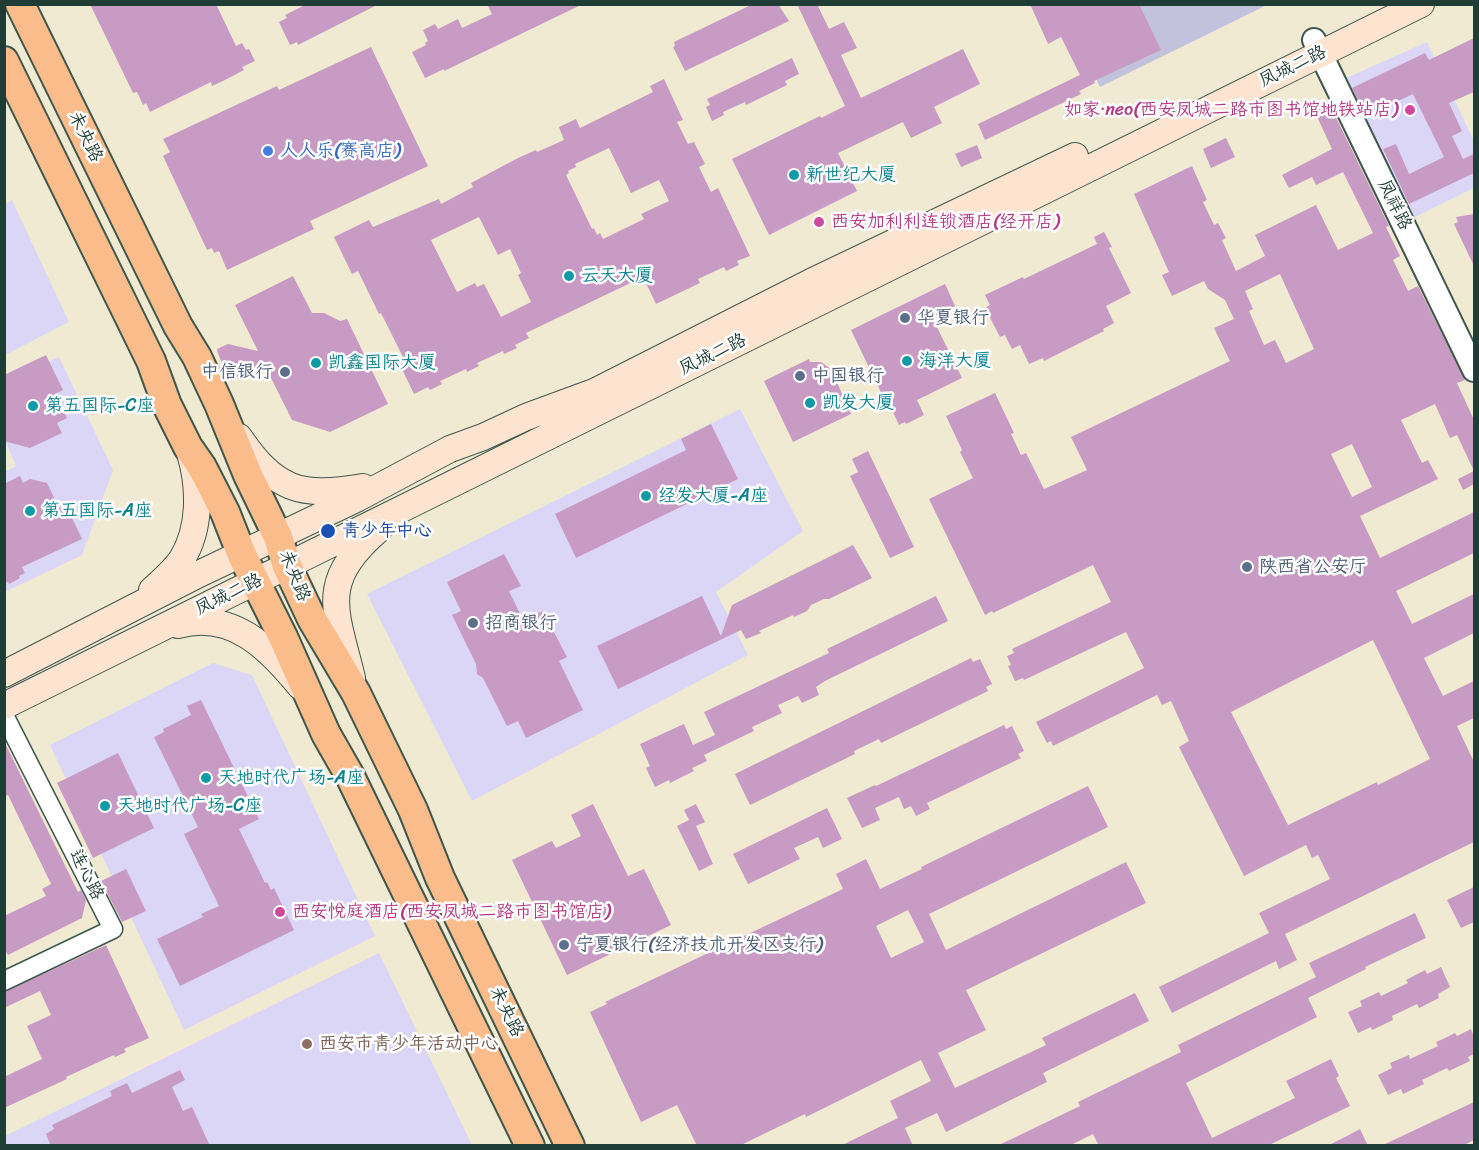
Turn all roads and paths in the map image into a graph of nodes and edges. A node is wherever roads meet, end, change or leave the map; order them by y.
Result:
1 (20, 4) edge
2 (1385, 4) edge
3 (1421, 4) edge
4 (1317, 46) junction
5 (4, 61) edge
6 (1474, 370) edge
7 (219, 404) junction
8 (188, 447) junction
9 (405, 471) junction
10 (424, 497) junction
11 (278, 537) junction
12 (242, 555) junction
13 (287, 566) junction
14 (256, 581) junction
15 (109, 621) junction
16 (152, 634) junction
17 (4, 674) edge
18 (356, 693) junction
19 (309, 697) junction
20 (4, 706) edge
21 (4, 715) edge
22 (4, 981) edge
23 (530, 1146) edge
24 (570, 1146) edge

1 - 7 main road, 未央路
2 - 4 main road, 凤城二路
3 - 4 main road, 凤城二路
4 - 6 street, 凤祥路
4 - 9 main road, 凤城二路
4 - 10 main road, 凤城二路
5 - 8 main road, 未央路
7 - 9 main road
7 - 11 main road, 未央路
8 - 12 main road, 未央路
8 - 15 main road
9 - 11 main road, 凤城二路
10 - 13 main road, 凤城二路
10 - 18 main road
11 - 12 main road, 凤城二路
11 - 13 main road, 未央路
12 - 14 main road, 未央路
12 - 15 main road, 凤城二路
13 - 14 main road, 凤城二路
13 - 18 main road, 未央路
14 - 16 main road, 凤城二路
14 - 19 main road, 未央路
15 - 17 main road, 凤城二路
16 - 19 main road
16 - 20 main road, 凤城二路
18 - 24 main road, 未央路
19 - 23 main road, 未央路
21 - 22 street, 连心路

